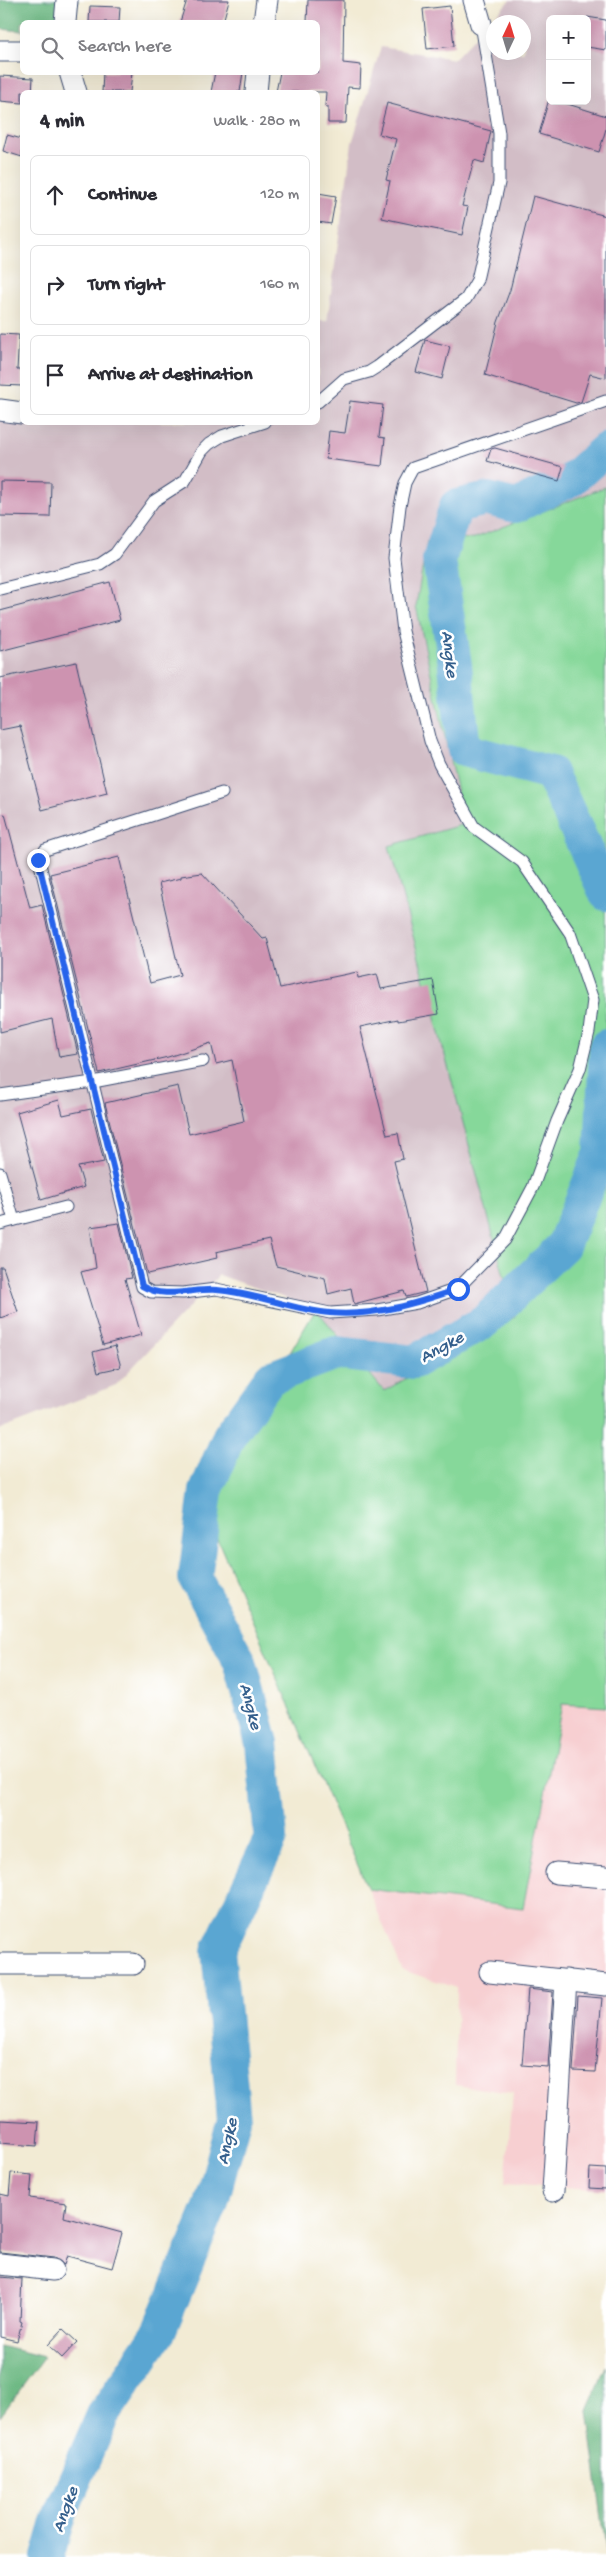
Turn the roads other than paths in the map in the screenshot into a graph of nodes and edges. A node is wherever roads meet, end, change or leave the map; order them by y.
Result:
1 (67, 0) edge
2 (267, 0) edge
3 (474, 0) edge
4 (66, 20) edge
5 (264, 20) edge
6 (481, 24) joint
7 (20, 50) edge
8 (0, 51) edge
9 (71, 75) edge
10 (258, 75) edge
11 (75, 90) edge
12 (256, 90) edge
13 (320, 400) edge
14 (606, 401) edge
15 (0, 410) edge
16 (20, 413) edge
17 (255, 425) edge
18 (0, 589) edge
19 (222, 793) dead end
20 (204, 1061) dead end
21 (93, 1082) junction
22 (0, 1095) edge
23 (0, 1173) edge
24 (66, 1207) dead end
25 (14, 1220) junction
26 (0, 1224) edge
27 (556, 1873) dead end
28 (606, 1877) edge
29 (0, 1964) edge
30 (133, 1964) dead end
31 (490, 1972) dead end
32 (566, 1980) junction
33 (606, 1985) edge
34 (553, 2191) dead end
35 (0, 2264) edge
36 (53, 2270) dead end

1 - 4 street
2 - 5 street
3 - 6 street
6 - 13 lane
7 - 8 street
9 - 11 street
10 - 12 street
14 - 21 lane
15 - 16 street
17 - 18 lane
19 - 21 lane
20 - 21 lane
21 - 22 lane
23 - 25 lane
24 - 25 lane
25 - 26 lane
27 - 28 street
29 - 30 street
31 - 32 street
32 - 33 street
32 - 34 street
35 - 36 street

